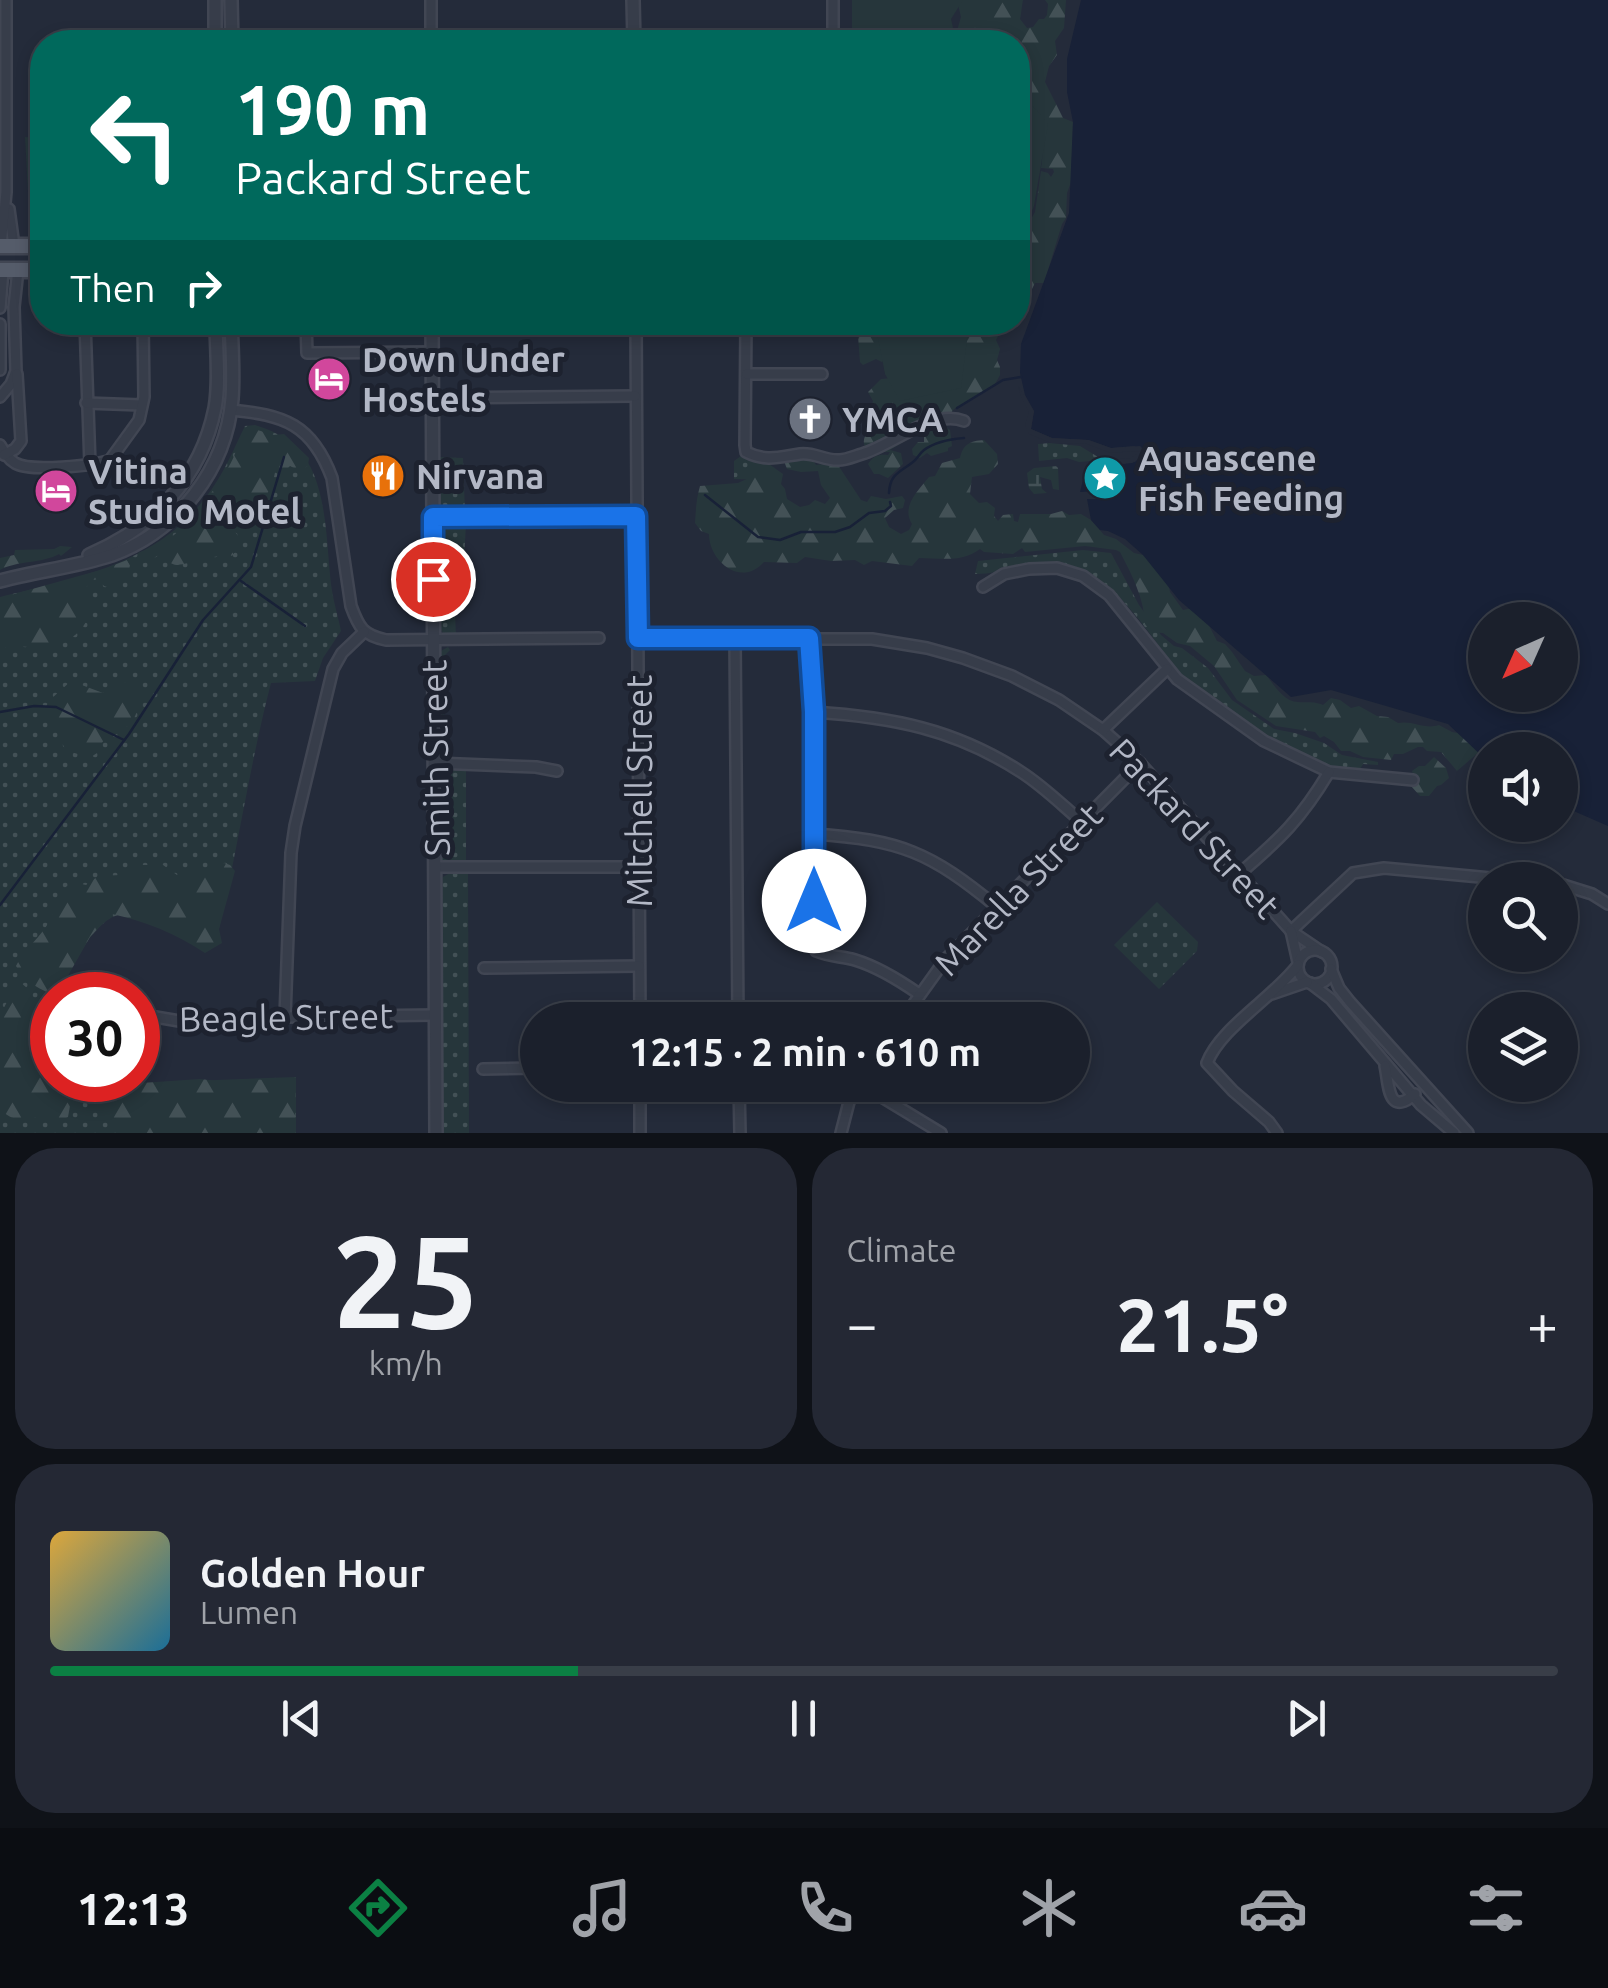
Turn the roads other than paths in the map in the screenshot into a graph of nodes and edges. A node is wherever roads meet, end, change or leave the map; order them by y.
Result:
1 (6, 0) edge
2 (216, 0) edge
3 (231, 0) edge
4 (431, 0) edge
5 (633, 0) edge
6 (833, 0) edge
7 (215, 30) edge
8 (232, 30) edge
9 (431, 30) edge
10 (634, 30) edge
11 (833, 30) edge
12 (5, 246) edge
13 (7, 270) edge
14 (0, 308) edge
15 (0, 324) edge
16 (85, 335) edge
17 (143, 335) edge
18 (216, 335) edge
19 (231, 335) edge
20 (306, 335) edge
21 (432, 335) edge
22 (636, 335) edge
23 (746, 335) edge
24 (14, 339) junction
25 (0, 340) edge
26 (432, 352) junction
27 (216, 353) junction
28 (232, 353) junction
29 (16, 366) junction
30 (0, 370) edge
31 (747, 374) junction
32 (822, 374) dead end
33 (0, 378) edge
34 (11, 384) junction
35 (636, 396) junction
36 (0, 397) edge
37 (433, 398) junction
38 (86, 403) junction
39 (142, 404) junction
40 (215, 408) junction
41 (230, 410) junction
42 (964, 420) dead end
43 (21, 441) junction
44 (2, 452) edge
45 (90, 465) junction
46 (24, 466) junction
47 (636, 516) junction
48 (433, 517) junction
49 (47, 569) junction
50 (0, 581) edge
51 (983, 588) dead end
52 (364, 632) junction
53 (599, 638) dead end
54 (638, 638) junction
55 (735, 638) junction
56 (809, 638) junction
57 (434, 640) junction
58 (1167, 668) junction
59 (814, 712) junction
60 (1103, 730) junction
61 (435, 763) junction
62 (1140, 763) junction
63 (556, 771) dead end
64 (1329, 772) junction
65 (1413, 780) dead end
66 (1082, 822) junction
67 (814, 834) junction
68 (638, 866) junction
69 (436, 868) junction
70 (1239, 874) junction
71 (1468, 876) edge
72 (1578, 890) edge
73 (1608, 904) edge
74 (997, 906) junction
75 (1291, 931) junction
76 (1322, 952) junction
77 (1298, 963) junction
78 (640, 966) junction
79 (484, 968) dead end
80 (1331, 969) junction
81 (1308, 982) junction
82 (919, 994) junction
83 (1272, 994) junction
84 (640, 1002) edge
85 (738, 1002) edge
86 (914, 1002) edge
87 (436, 1016) junction
88 (160, 1017) edge
89 (285, 1017) junction
90 (1382, 1059) junction
91 (482, 1068) dead end
92 (520, 1068) edge
93 (1424, 1086) junction
94 (1414, 1096) junction
95 (640, 1102) edge
96 (739, 1102) edge
97 (849, 1102) edge
98 (889, 1102) edge
99 (436, 1133) edge
100 (640, 1133) edge
101 (740, 1133) edge
102 (841, 1133) edge
103 (942, 1133) edge
104 (1277, 1133) edge
105 (1454, 1133) edge
106 (1468, 1133) edge

1 - 12 street
2 - 7 street
3 - 8 street
4 - 9 street
5 - 10 street
6 - 11 street
12 - 13 main road
13 - 14 street
13 - 24 street
15 - 25 street
16 - 38 street
17 - 39 street
18 - 27 street
19 - 28 street
20 - 26 street
21 - 26 street, Smith Street
22 - 35 street, Mitchell Street
23 - 31 street
24 - 25 street
24 - 29 street
25 - 30 street
26 - 37 street, Smith Street
27 - 28 street
27 - 40 street
28 - 41 street
29 - 34 street
29 - 43 street
31 - 32 street
31 - 42 street
33 - 34 street
34 - 36 street
35 - 37 street
35 - 47 street, Mitchell Street
37 - 48 street, Smith Street
38 - 39 street
38 - 45 street
39 - 45 street
40 - 41 street
40 - 49 street
41 - 49 street
41 - 52 street
43 - 44 street
43 - 46 street
44 - 46 street
45 - 46 street
47 - 48 street
47 - 54 street, Mitchell Street
48 - 57 street, Smith Street
49 - 50 street
51 - 58 street
52 - 57 street
52 - 89 street
53 - 57 street
54 - 55 street, Packard Street
54 - 68 street, Mitchell Street
55 - 56 street, Packard Street
55 - 85 street
56 - 59 street
56 - 60 street, Packard Street
57 - 61 street, Smith Street
58 - 60 street
58 - 64 street
59 - 66 street
59 - 67 street
60 - 62 street, Packard Street
61 - 63 street
61 - 69 street, Smith Street
62 - 66 street, Marella Street
62 - 70 street, Packard Street
64 - 65 street
64 - 70 street
66 - 74 street, Marella Street
67 - 74 street
67 - 82 street
68 - 69 street
68 - 78 street, Mitchell Street
69 - 87 street, Smith Street
70 - 75 street, Packard Street
71 - 75 street
72 - 73 street
74 - 82 street, Marella Street
75 - 76 street, Packard Street
75 - 77 street, Packard Street
76 - 77 street
76 - 80 street
77 - 81 street
77 - 83 street
78 - 79 street
78 - 84 street, Mitchell Street
80 - 81 street
80 - 93 street
81 - 83 street
81 - 90 street
82 - 86 street, Marella Street
83 - 104 street
87 - 89 street, Beagle Street
87 - 99 street, Smith Street
88 - 89 street, Beagle Street
90 - 94 street
90 - 94 street
91 - 92 street
93 - 94 street
93 - 106 street
94 - 105 street
95 - 100 street
96 - 101 street
97 - 102 street
98 - 103 street

